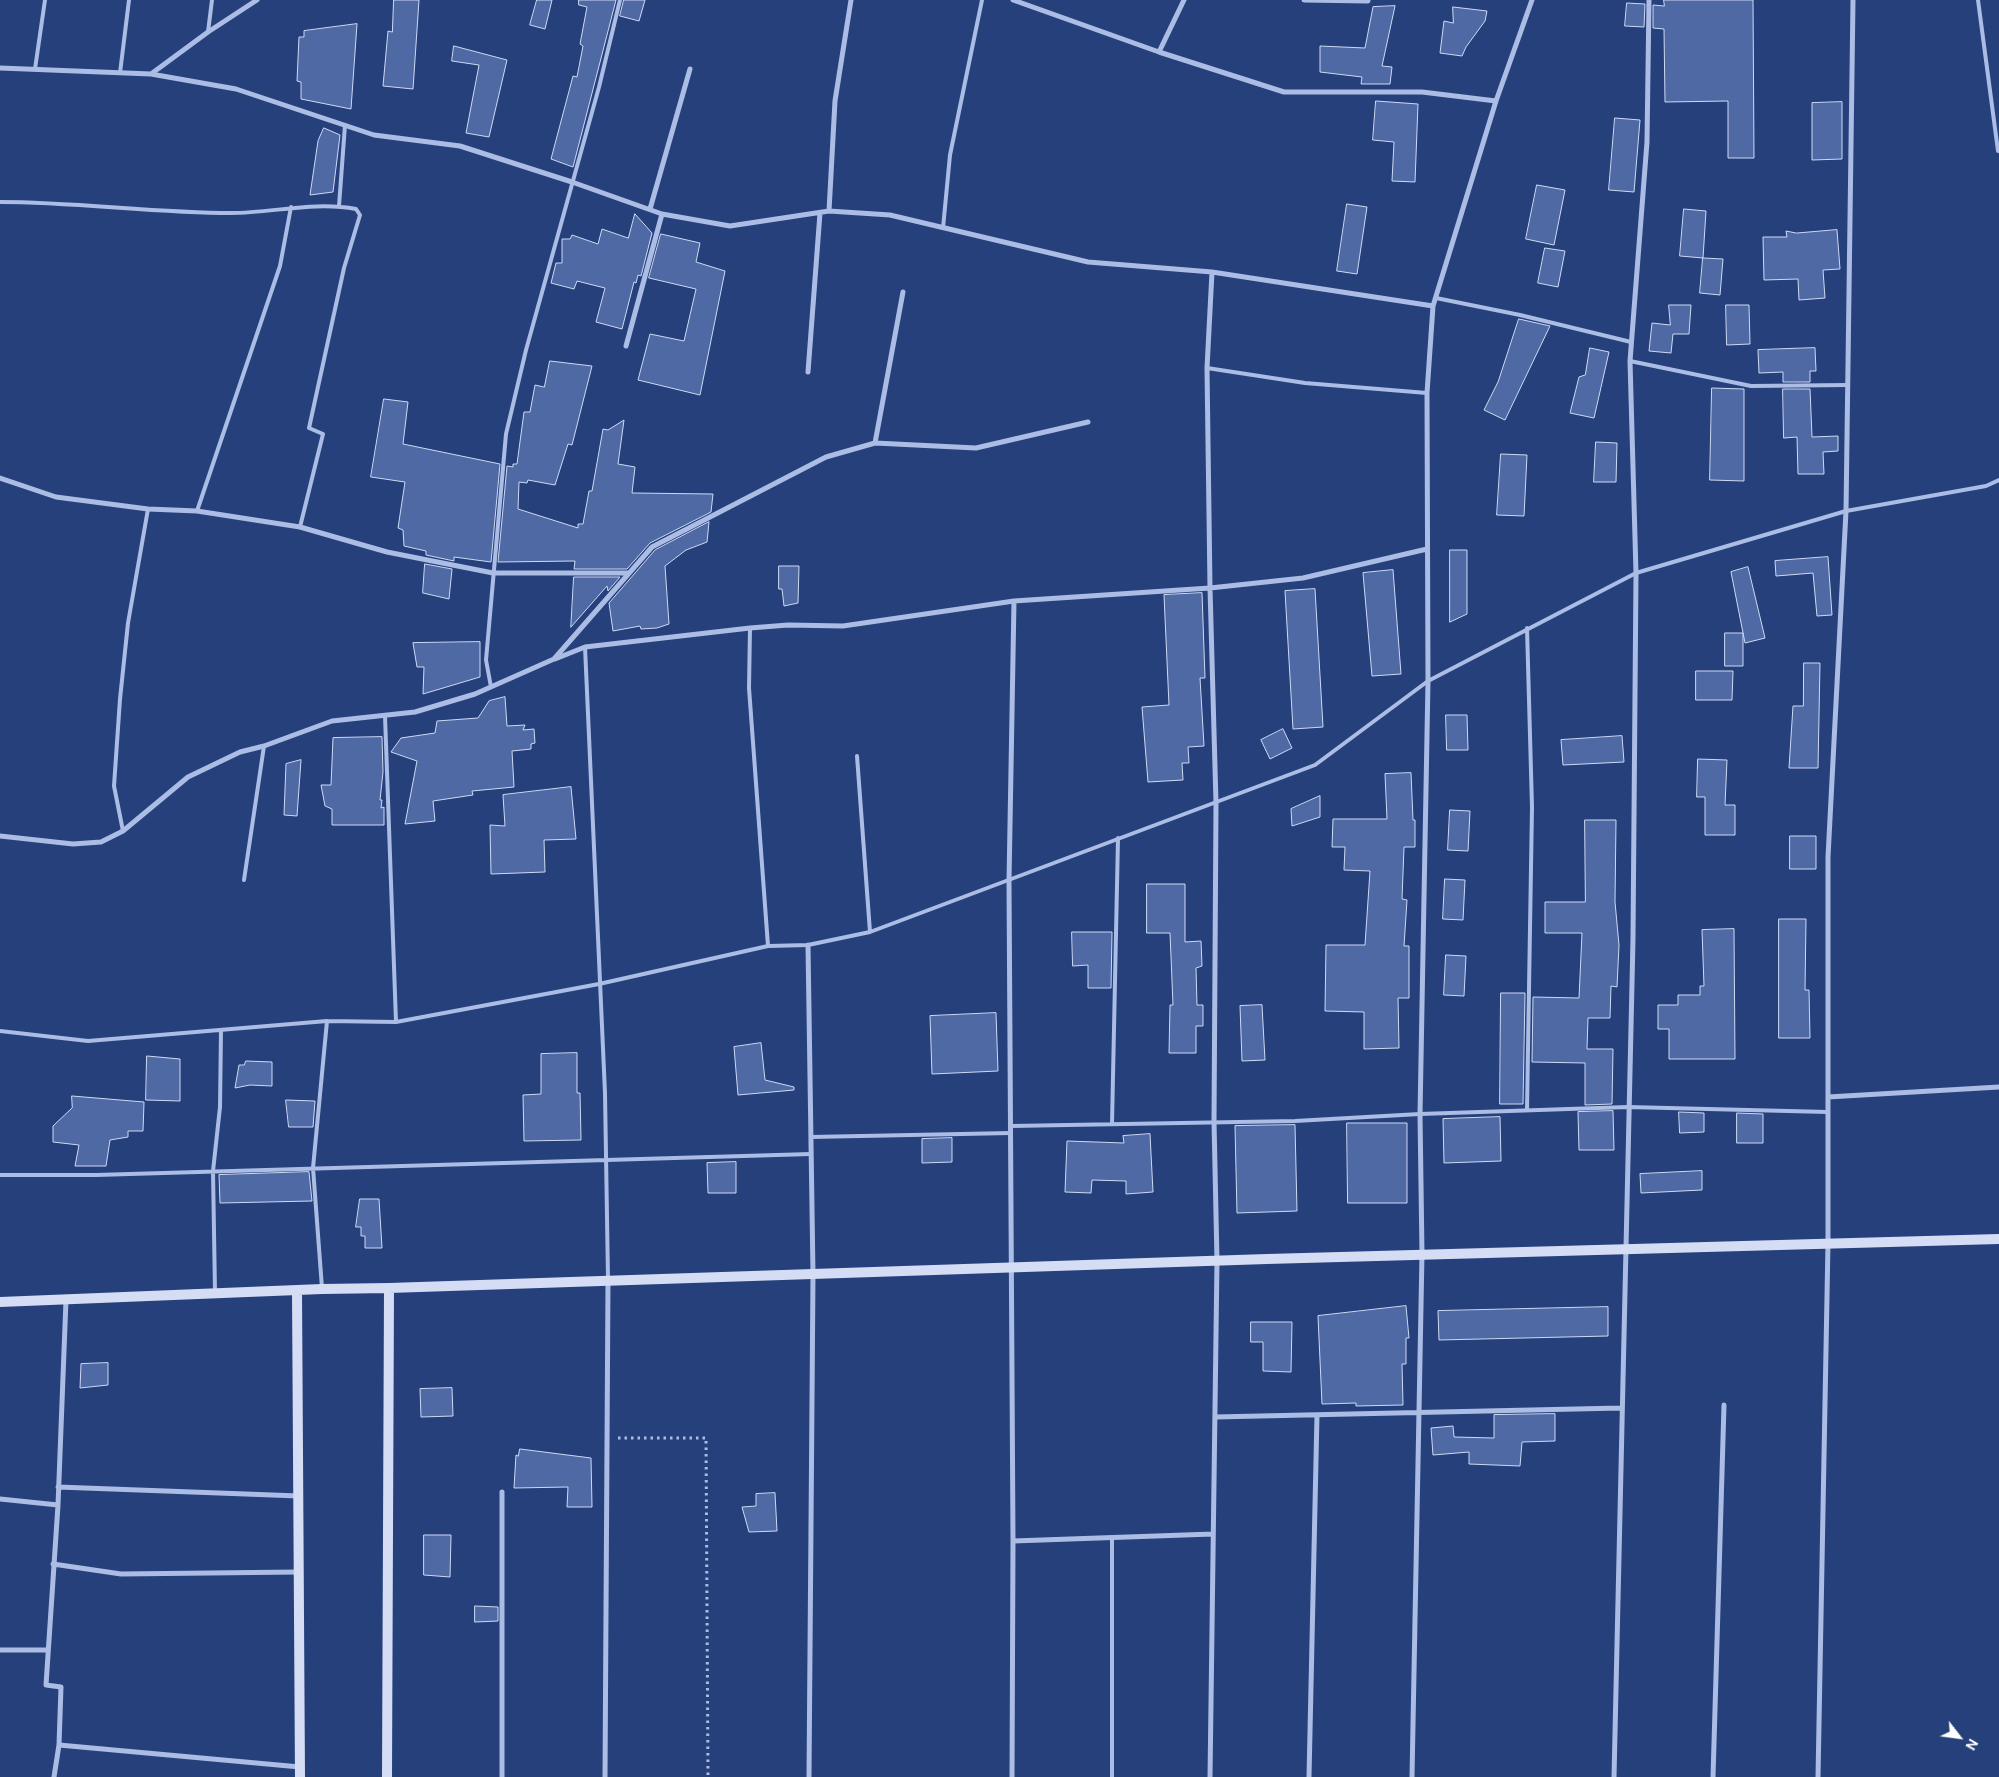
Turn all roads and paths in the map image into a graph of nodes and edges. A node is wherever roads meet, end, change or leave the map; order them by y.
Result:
1 (45, 0) edge
2 (129, 0) edge
3 (212, 0) edge
4 (257, 0) edge
5 (620, 0) edge
6 (851, 0) edge
7 (982, 0) edge
8 (1013, 0) edge
9 (1184, 0) edge
10 (1304, 0) edge
11 (1532, 0) edge
12 (1649, 0) edge
13 (1853, 0) edge
14 (1978, 0) edge
15 (1368, 1) edge
16 (208, 32) junction
17 (1158, 52) junction
18 (0, 68) edge
19 (35, 69) junction
20 (690, 69) dead end
21 (120, 73) junction
22 (151, 74) junction
23 (1496, 102) junction
24 (345, 125) junction
25 (1998, 151) edge
26 (572, 182) junction
27 (0, 202) edge
28 (339, 206) junction
29 (291, 207) junction
30 (650, 209) junction
31 (830, 211) junction
32 (820, 213) junction
33 (662, 214) junction
34 (943, 228) junction
35 (1212, 272) junction
36 (903, 292) dead end
37 (1436, 298) junction
38 (1433, 306) junction
39 (1631, 342) junction
40 (626, 346) dead end
41 (1630, 361) junction
42 (1207, 368) junction
43 (808, 372) dead end
44 (1848, 385) junction
45 (1427, 393) junction
46 (1088, 422) dead end
47 (876, 443) junction
48 (0, 478) edge
49 (1999, 480) edge
50 (148, 509) junction
51 (197, 511) junction
52 (1846, 511) junction
53 (300, 527) junction
54 (1427, 549) junction
55 (629, 573) junction
56 (1636, 573) junction
57 (493, 574) junction
58 (1210, 588) junction
59 (1014, 601) junction
60 (750, 628) junction
61 (1527, 628) junction
62 (586, 647) junction
63 (554, 659) junction
64 (1428, 681) junction
65 (491, 687) junction
66 (385, 716) junction
67 (264, 746) junction
68 (857, 756) dead end
69 (1216, 803) junction
70 (123, 831) junction
71 (0, 836) edge
72 (1118, 838) junction
73 (244, 880) dead end
74 (1009, 881) junction
75 (870, 932) junction
76 (808, 945) junction
77 (768, 946) junction
78 (599, 984) junction
79 (327, 1021) junction
80 (396, 1022) junction
81 (221, 1030) junction
82 (0, 1031) edge
83 (1999, 1087) edge
84 (1828, 1097) junction
85 (1628, 1107) junction
86 (1527, 1110) junction
87 (1828, 1112) junction
88 (1420, 1114) junction
89 (1214, 1121) junction
90 (1112, 1124) junction
91 (1011, 1126) junction
92 (1011, 1133) junction
93 (811, 1137) junction
94 (811, 1154) junction
95 (606, 1159) junction
96 (313, 1168) junction
97 (214, 1172) junction
98 (0, 1175) edge
99 (1999, 1239) edge
100 (1828, 1243) junction
101 (1624, 1249) junction
102 (1422, 1254) junction
103 (1217, 1261) junction
104 (1012, 1268) junction
105 (813, 1274) junction
106 (608, 1281) junction
107 (389, 1288) junction
108 (322, 1289) junction
109 (297, 1291) junction
110 (215, 1294) junction
111 (66, 1299) junction
112 (0, 1302) edge
113 (1724, 1405) dead end
114 (1621, 1408) junction
115 (1419, 1412) junction
116 (1317, 1415) junction
117 (1215, 1417) junction
118 (607, 1438) junction
119 (58, 1487) junction
120 (502, 1492) dead end
121 (300, 1496) junction
122 (0, 1499) edge
123 (58, 1506) junction
124 (1213, 1534) junction
125 (1112, 1537) junction
126 (1013, 1540) junction
127 (53, 1564) junction
128 (298, 1572) junction
129 (0, 1650) edge
130 (47, 1650) junction
131 (59, 1745) junction
132 (300, 1772) edge
133 (54, 1777) edge
134 (387, 1777) edge
135 (502, 1777) edge
136 (604, 1777) edge
137 (708, 1777) edge
138 (809, 1777) edge
139 (1012, 1777) edge
140 (1112, 1777) edge
141 (1210, 1777) edge
142 (1310, 1777) edge
143 (1412, 1777) edge
144 (1614, 1777) edge
145 (1714, 1777) edge
146 (1818, 1777) edge

1 - 19 lane
2 - 21 lane
3 - 16 lane
4 - 16 street
5 - 26 lane
6 - 31 street
7 - 34 lane
8 - 17 street
9 - 17 street
10 - 15 street
11 - 23 street
12 - 39 street
13 - 44 street
14 - 25 lane
16 - 22 street
17 - 23 street
18 - 19 street
19 - 21 street
20 - 30 street
21 - 22 street
22 - 24 street
23 - 37 street
24 - 26 street
24 - 28 lane
26 - 30 street
26 - 57 lane
27 - 29 lane
28 - 29 lane
28 - 53 lane
29 - 51 lane
30 - 33 street
31 - 32 street
31 - 34 street
32 - 33 street
32 - 43 street
33 - 40 street
34 - 35 street
35 - 38 street
35 - 42 street
36 - 47 street
37 - 38 street
37 - 39 lane
38 - 45 street
39 - 41 street
41 - 44 lane
41 - 56 street
42 - 45 lane
42 - 58 street
44 - 52 street
45 - 54 street
46 - 47 street
47 - 55 street
48 - 50 street
49 - 52 lane
50 - 51 street
50 - 70 lane
51 - 53 street
52 - 56 lane
52 - 84 street
53 - 57 street
54 - 58 street
54 - 64 street
55 - 57 street
55 - 63 street
56 - 61 lane
56 - 85 street
57 - 65 lane
58 - 59 street
58 - 69 street
59 - 60 street
59 - 74 street
60 - 62 street
60 - 77 lane
61 - 64 lane
61 - 86 lane
62 - 63 street
62 - 78 lane
63 - 65 street
64 - 69 lane
64 - 88 street
65 - 66 street
66 - 67 street
66 - 80 lane
67 - 70 street
67 - 73 lane
68 - 75 lane
69 - 72 lane
69 - 89 street
70 - 71 street
72 - 74 lane
72 - 90 lane
74 - 75 lane
74 - 91 street
75 - 76 lane
76 - 77 lane
76 - 93 street
77 - 78 lane
78 - 80 lane
78 - 95 lane
79 - 80 lane
79 - 81 lane
79 - 96 lane
81 - 82 lane
81 - 97 lane
83 - 84 street
84 - 87 street
85 - 86 lane
85 - 87 lane
85 - 101 street
86 - 88 lane
87 - 100 street
88 - 89 lane
88 - 102 street
89 - 90 lane
89 - 103 street
90 - 91 lane
91 - 92 street
92 - 93 lane
92 - 104 street
93 - 94 street
94 - 95 lane
94 - 105 street
95 - 96 lane
95 - 106 lane
96 - 97 lane
96 - 108 lane
97 - 98 lane
97 - 110 lane
99 - 100 main road
100 - 101 main road
100 - 146 street
101 - 102 main road
101 - 114 street
102 - 103 main road
102 - 115 street
103 - 104 main road
103 - 117 street
104 - 105 main road
104 - 126 street
105 - 106 main road
105 - 138 street
106 - 107 main road
106 - 118 street
107 - 108 main road
107 - 134 main road
108 - 109 main road
109 - 110 main road
109 - 121 main road
110 - 111 main road
111 - 112 main road
111 - 119 street
113 - 145 street
114 - 115 street
114 - 144 street
115 - 116 street
115 - 143 street
116 - 117 street
116 - 142 street
117 - 124 street
118 - 136 street
118 - 137 path
119 - 121 street
119 - 123 street
120 - 135 street
121 - 128 main road
122 - 123 street
123 - 127 street
124 - 125 street
124 - 141 street
125 - 126 street
125 - 140 lane
126 - 139 street
127 - 128 street
127 - 130 street
128 - 132 main road
129 - 130 street
130 - 131 street
131 - 132 street
131 - 133 street

